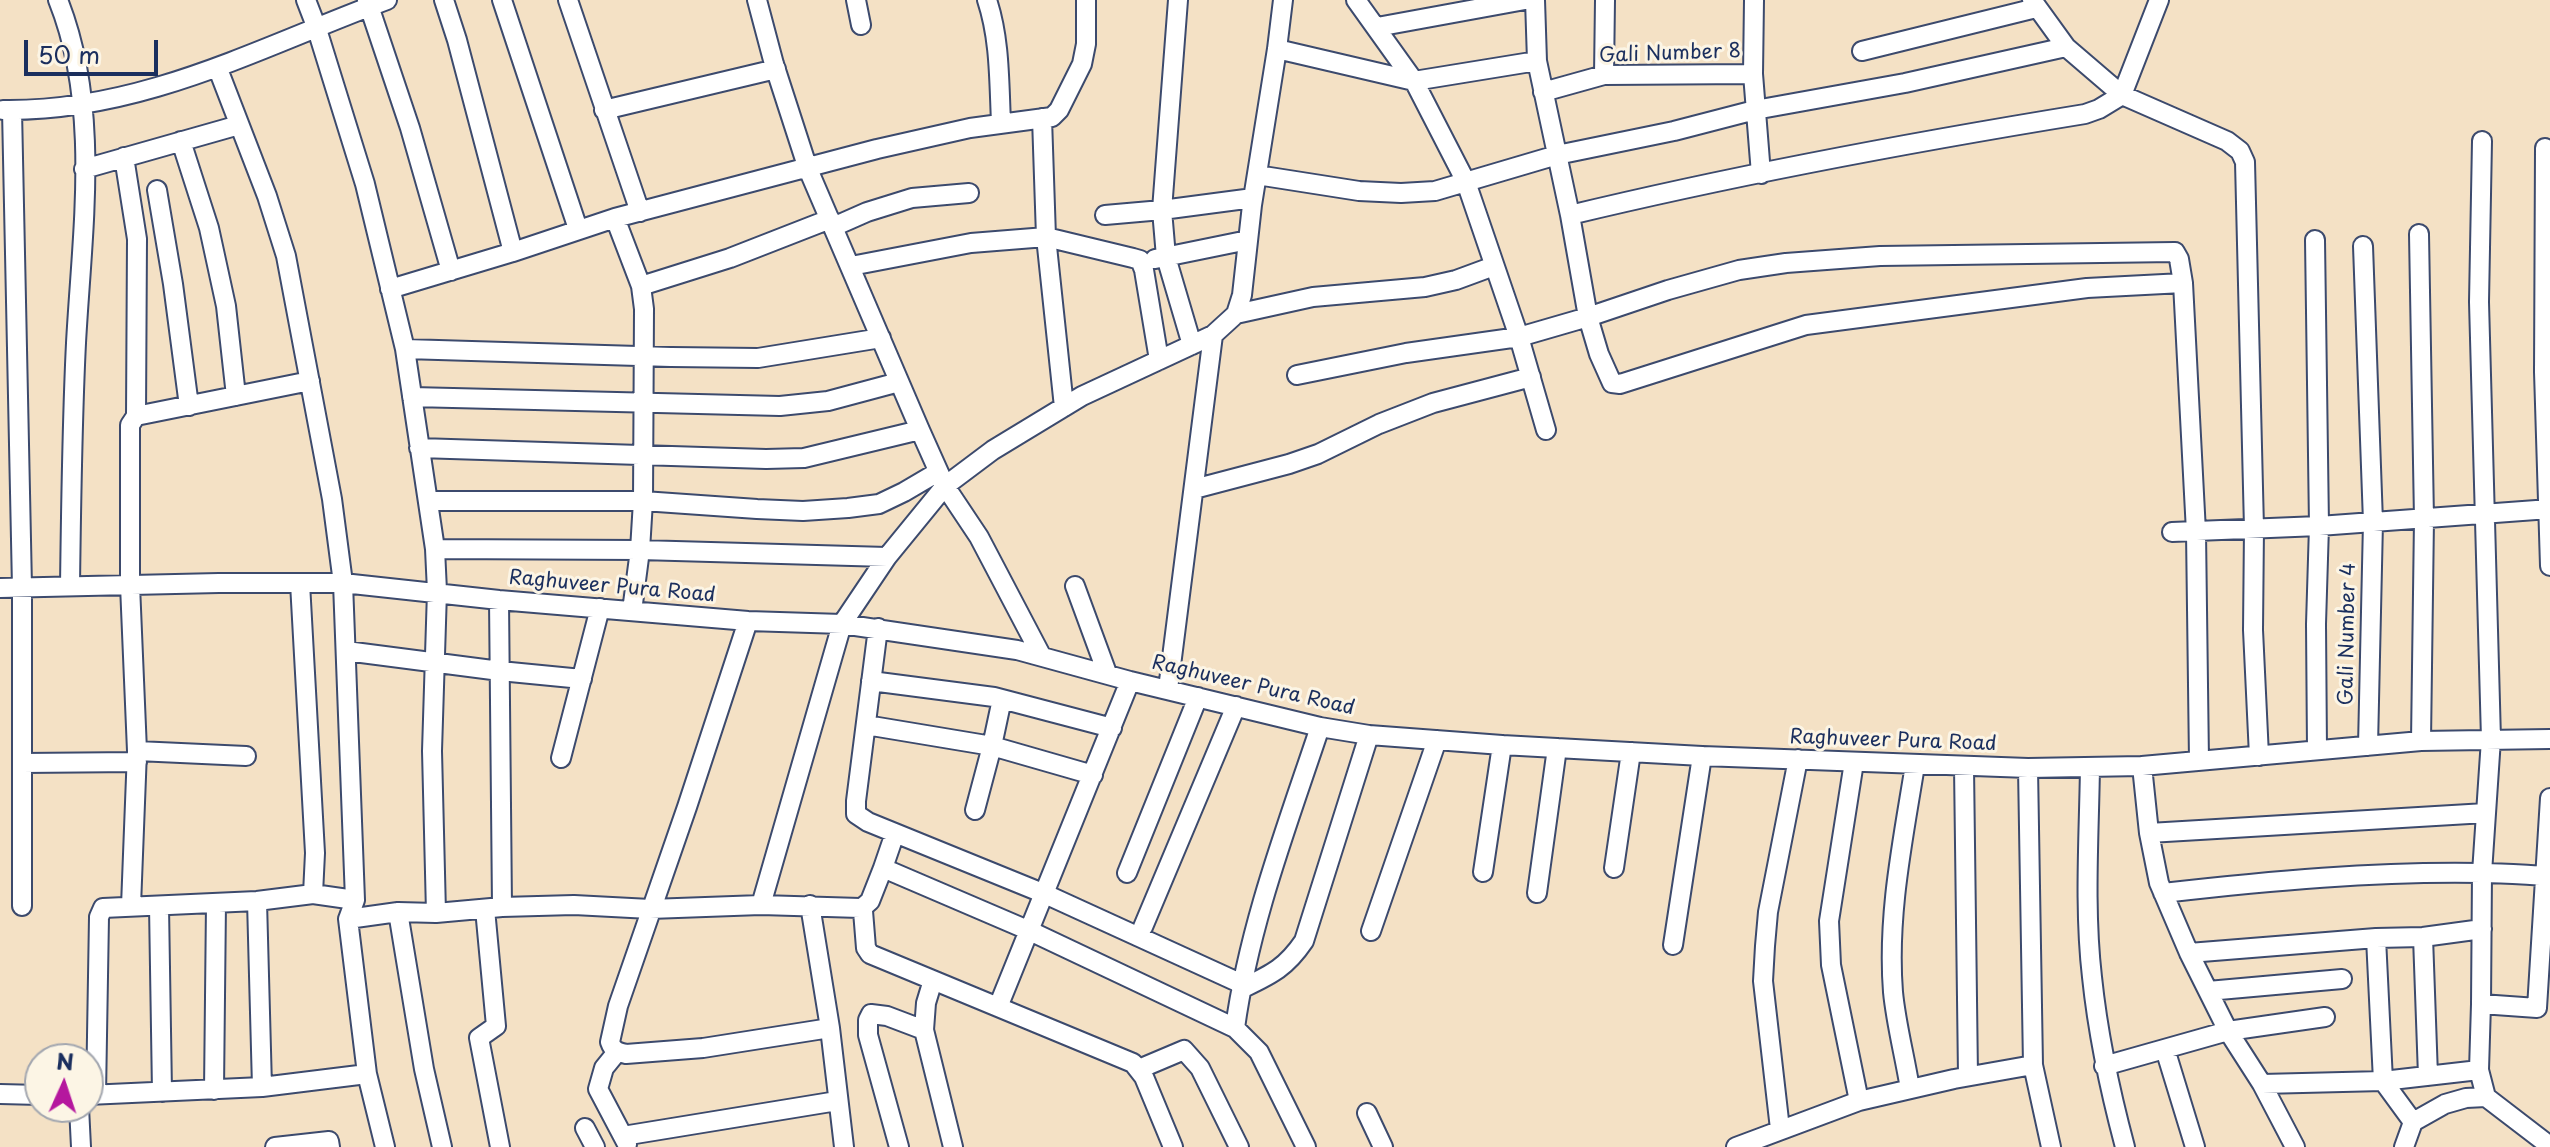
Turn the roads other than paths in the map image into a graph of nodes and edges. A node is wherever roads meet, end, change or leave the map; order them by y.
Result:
1 (58, 0) edge
2 (306, 0) edge
3 (387, 0) edge
4 (444, 0) edge
5 (502, 0) edge
6 (568, 0) edge
7 (757, 0) edge
8 (856, 0) edge
9 (987, 0) edge
10 (1086, 0) edge
11 (1178, 0) edge
12 (1283, 0) edge
13 (1356, 0) edge
14 (1525, 0) edge
15 (1535, 0) edge
16 (1605, 0) edge
17 (1754, 0) edge
18 (2159, 0) edge
19 (368, 3) edge
20 (2034, 4) edge
21 (861, 25) dead end
22 (316, 26) junction
23 (1377, 27) junction
24 (2066, 47) junction
25 (1277, 49) junction
26 (1862, 51) dead end
27 (1537, 61) junction
28 (218, 69) junction
29 (776, 69) junction
30 (1753, 74) junction
31 (1604, 75) junction
32 (1414, 81) junction
33 (1543, 92) junction
34 (2122, 95) junction
35 (82, 104) junction
36 (6, 110) edge
37 (604, 110) junction
38 (1755, 110) junction
39 (1042, 118) junction
40 (1001, 122) junction
41 (239, 125) junction
42 (181, 141) junction
43 (2482, 141) dead end
44 (2545, 148) dead end
45 (1557, 155) junction
46 (124, 157) junction
47 (84, 169) junction
48 (808, 169) junction
49 (1761, 174) junction
50 (1257, 175) junction
51 (1466, 182) junction
52 (157, 190) dead end
53 (969, 193) dead end
54 (1253, 198) junction
55 (1162, 210) junction
56 (640, 212) junction
57 (1105, 215) dead end
58 (1570, 215) junction
59 (615, 218) junction
60 (832, 223) junction
61 (578, 229) junction
62 (2419, 234) dead end
63 (1046, 237) junction
64 (1248, 240) junction
65 (2315, 240) dead end
66 (2363, 246) dead end
67 (513, 252) junction
68 (1166, 257) junction
69 (1140, 260) junction
70 (851, 266) junction
71 (1494, 266) junction
72 (451, 271) junction
73 (2183, 283) junction
74 (641, 286) junction
75 (390, 289) junction
76 (1236, 314) junction
77 (1588, 317) junction
78 (1213, 335) junction
79 (1519, 337) junction
80 (881, 338) junction
81 (1192, 345) junction
82 (405, 349) junction
83 (644, 356) junction
84 (1159, 360) junction
85 (1297, 375) dead end
86 (1531, 377) junction
87 (310, 381) junction
88 (899, 382) junction
89 (236, 396) junction
90 (412, 397) junction
91 (641, 404) junction
92 (189, 406) junction
93 (1064, 407) junction
94 (136, 416) junction
95 (920, 430) junction
96 (1546, 430) dead end
97 (419, 448) junction
98 (643, 454) junction
99 (942, 479) junction
100 (1194, 489) junction
101 (428, 501) junction
102 (643, 501) junction
103 (2548, 509) edge
104 (2486, 514) junction
105 (2424, 519) junction
106 (2373, 522) junction
107 (2319, 526) junction
108 (2254, 528) junction
109 (2172, 532) dead end
110 (2196, 532) junction
111 (435, 549) junction
112 (640, 550) junction
113 (887, 557) junction
114 (2550, 566) edge
115 (300, 583) junction
116 (343, 583) junction
117 (130, 585) junction
118 (70, 586) junction
119 (1075, 586) dead end
120 (22, 587) junction
121 (0, 588) edge
122 (437, 591) junction
123 (499, 600) junction
124 (600, 608) junction
125 (632, 611) junction
126 (748, 621) junction
127 (842, 624) junction
128 (878, 628) junction
129 (346, 651) junction
130 (1041, 655) junction
131 (436, 663) junction
132 (500, 671) junction
133 (1107, 673) junction
134 (582, 679) junction
135 (871, 681) junction
136 (1130, 681) junction
137 (1168, 689) junction
138 (1198, 697) junction
139 (1002, 699) junction
140 (1236, 706) junction
141 (866, 725) junction
142 (1320, 727) junction
143 (1112, 728) junction
144 (1369, 735) junction
145 (2491, 739) junction
146 (2550, 739) edge
147 (1437, 740) junction
148 (2421, 741) junction
149 (1502, 745) junction
150 (992, 746) junction
151 (2368, 746) junction
152 (1557, 748) junction
153 (2317, 750) junction
154 (1631, 752) junction
155 (246, 756) dead end
156 (1702, 756) junction
157 (2259, 756) junction
158 (137, 757) junction
159 (561, 758) dead end
160 (1798, 759) junction
161 (2199, 761) junction
162 (1854, 762) junction
163 (22, 763) junction
164 (1915, 765) junction
165 (2142, 766) junction
166 (1964, 767) junction
167 (2090, 767) junction
168 (2028, 768) junction
169 (1093, 775) junction
170 (2550, 798) edge
171 (975, 810) dead end
172 (2486, 813) junction
173 (895, 833) junction
174 (2149, 833) junction
175 (883, 868) junction
176 (1614, 868) dead end
177 (1483, 872) dead end
178 (1127, 873) dead end
179 (2482, 873) junction
180 (2548, 876) edge
181 (1537, 893) dead end
182 (2163, 893) junction
183 (313, 894) junction
184 (1045, 894) junction
185 (355, 900) junction
186 (257, 901) junction
187 (216, 903) junction
188 (761, 905) junction
189 (810, 905) junction
190 (22, 906) dead end
191 (131, 906) junction
192 (159, 906) junction
193 (494, 908) junction
194 (862, 908) junction
195 (650, 909) junction
196 (398, 912) junction
197 (436, 913) junction
198 (348, 919) junction
199 (1143, 927) dead end
200 (2482, 929) junction
201 (1030, 931) junction
202 (1371, 931) dead end
203 (2423, 937) junction
204 (2376, 938) junction
205 (1673, 945) dead end
206 (2189, 953) junction
207 (2342, 979) dead end
208 (933, 980) junction
209 (1241, 986) junction
210 (2208, 991) junction
211 (2481, 1004) junction
212 (998, 1007) junction
213 (2544, 1008) edge
214 (2325, 1017) dead end
215 (830, 1028) junction
216 (1235, 1028) junction
217 (924, 1030) junction
218 (2228, 1031) junction
219 (94, 1043) edge
220 (2165, 1049) junction
221 (617, 1052) junction
222 (2033, 1065) junction
223 (2104, 1066) junction
224 (1139, 1069) junction
225 (2479, 1070) junction
226 (367, 1074) junction
227 (1968, 1076) junction
228 (2428, 1076) junction
229 (2383, 1081) junction
230 (2262, 1084) junction
231 (262, 1087) junction
232 (1910, 1089) junction
233 (214, 1090) junction
234 (162, 1092) junction
235 (0, 1094) edge
236 (104, 1094) edge
237 (24, 1095) edge
238 (2486, 1097) junction
239 (837, 1101) junction
240 (1859, 1101) junction
241 (1367, 1113) dead end
242 (2413, 1122) junction
243 (80, 1123) edge
244 (585, 1128) dead end
245 (1780, 1129) junction
246 (626, 1141) edge
247 (2550, 1146) edge
248 (81, 1147) edge
249 (275, 1147) edge
250 (330, 1147) edge
251 (385, 1147) edge
252 (442, 1147) edge
253 (500, 1147) edge
254 (595, 1147) edge
255 (844, 1147) edge
256 (899, 1147) edge
257 (953, 1147) edge
258 (1173, 1147) edge
259 (1239, 1147) edge
260 (1306, 1147) edge
261 (1383, 1147) edge
262 (1736, 1147) edge
263 (2051, 1147) edge
264 (2125, 1147) edge
265 (2195, 1147) edge
266 (2295, 1147) edge
267 (2404, 1147) edge

1 - 35 street
2 - 22 street
3 - 19 street
4 - 67 street
5 - 61 street
6 - 37 street
7 - 29 street
8 - 21 street
9 - 40 street
10 - 39 street
11 - 55 street
12 - 25 street
13 - 23 street
14 - 23 street
15 - 27 street
16 - 31 street
17 - 30 street
18 - 34 street
19 - 22 street
19 - 72 street
20 - 24 street
20 - 26 street
22 - 28 street
22 - 75 street
23 - 32 street
24 - 34 street
24 - 38 street
25 - 32 street
25 - 50 street
27 - 32 street
27 - 33 street
28 - 35 street
28 - 41 street
29 - 37 street
29 - 48 street
30 - 31 street, Gali Number 8
30 - 38 street
31 - 33 street, Gali Number 8
32 - 51 street
33 - 45 street
34 - 49 street
34 - 108 street
35 - 36 street
35 - 47 street
36 - 120 street
37 - 56 street
38 - 45 street
38 - 49 street
39 - 40 street
39 - 63 street
40 - 48 street
41 - 42 street
41 - 87 street
42 - 46 street
42 - 89 street
43 - 104 street
44 - 103 street
45 - 51 street
45 - 58 street
46 - 47 street
46 - 94 street
47 - 118 street
48 - 56 street
48 - 60 street
49 - 58 street
50 - 51 street
50 - 54 street
51 - 71 street
52 - 92 street
53 - 60 street
54 - 55 street
54 - 64 street
55 - 57 street
55 - 68 street
56 - 59 street
58 - 77 street
59 - 61 street
59 - 74 street
60 - 70 street
60 - 74 street
61 - 67 street
62 - 105 street
63 - 69 street
63 - 70 street
63 - 93 street
64 - 68 street
64 - 76 street
65 - 107 street
66 - 106 street, Gali Number 4
67 - 72 street
68 - 69 street
68 - 81 street
69 - 84 street
70 - 80 street
71 - 76 street
71 - 79 street
72 - 75 street
73 - 77 street
73 - 77 street
73 - 110 street
74 - 83 street
75 - 82 street
76 - 78 street
77 - 79 street
78 - 81 street
78 - 100 street
79 - 85 street
79 - 86 street
80 - 83 street
80 - 88 street
81 - 84 street
82 - 83 street
82 - 90 street
83 - 91 street
84 - 93 street
86 - 96 street
86 - 100 street
87 - 89 street
87 - 116 street
88 - 91 street
88 - 95 street
89 - 92 street
90 - 91 street
90 - 97 street
91 - 98 street
92 - 94 street
93 - 99 street
94 - 117 street
95 - 98 street
95 - 99 street
97 - 98 street
97 - 101 street
98 - 102 street
99 - 102 street
99 - 113 street
99 - 130 street
100 - 137 street
101 - 102 street
101 - 111 street
102 - 112 street
103 - 104 street
103 - 114 street
104 - 105 street
104 - 145 street
105 - 106 street
105 - 148 street
106 - 107 street
106 - 151 street, Gali Number 4
107 - 108 street
107 - 153 street
108 - 110 street
108 - 157 street
109 - 110 street
110 - 161 street
111 - 112 street
111 - 122 street
112 - 113 street
112 - 125 street
113 - 127 street
115 - 116 street, Raghuveer Pura Road
115 - 117 street, Raghuveer Pura Road
115 - 183 street
116 - 122 street, Raghuveer Pura Road
116 - 129 street
117 - 118 street, Raghuveer Pura Road
117 - 158 street
118 - 120 street, Raghuveer Pura Road
119 - 133 street
120 - 121 street, Raghuveer Pura Road
120 - 163 street
122 - 123 street, Raghuveer Pura Road
122 - 131 street
123 - 124 street, Raghuveer Pura Road
123 - 132 street
124 - 125 street, Raghuveer Pura Road
124 - 134 street
125 - 126 street, Raghuveer Pura Road
126 - 127 street, Raghuveer Pura Road
126 - 195 street
127 - 128 street, Raghuveer Pura Road
127 - 188 street
128 - 130 street, Raghuveer Pura Road
128 - 135 street
129 - 131 street
129 - 185 street
130 - 133 street, Raghuveer Pura Road
131 - 132 street
131 - 197 street
132 - 134 street
132 - 193 street
133 - 136 street, Raghuveer Pura Road
134 - 159 street
135 - 139 street
135 - 141 street
136 - 137 street, Raghuveer Pura Road
136 - 143 street
137 - 138 street, Raghuveer Pura Road
138 - 140 street, Raghuveer Pura Road
138 - 178 street
139 - 143 street
139 - 150 street
140 - 142 street, Raghuveer Pura Road
140 - 199 street
141 - 150 street
141 - 173 street
142 - 144 street, Raghuveer Pura Road
142 - 209 street
143 - 169 street
144 - 147 street, Raghuveer Pura Road
144 - 209 street
145 - 146 street, Raghuveer Pura Road
145 - 148 street, Raghuveer Pura Road
145 - 172 street
147 - 149 street, Raghuveer Pura Road
147 - 202 street
148 - 151 street, Raghuveer Pura Road
149 - 152 street, Raghuveer Pura Road
149 - 177 street
150 - 169 street
150 - 171 street
151 - 153 street, Raghuveer Pura Road
152 - 154 street, Raghuveer Pura Road
152 - 181 street
153 - 157 street, Raghuveer Pura Road
154 - 156 street, Raghuveer Pura Road
154 - 176 street
155 - 158 street
156 - 160 street, Raghuveer Pura Road
156 - 205 street
157 - 161 street, Raghuveer Pura Road
158 - 163 street
158 - 191 street
160 - 162 street, Raghuveer Pura Road
160 - 245 street
161 - 165 street, Raghuveer Pura Road
162 - 164 street, Raghuveer Pura Road
162 - 240 street
163 - 190 street
164 - 166 street, Raghuveer Pura Road
164 - 232 street
165 - 167 street, Raghuveer Pura Road
165 - 174 street
166 - 168 street, Raghuveer Pura Road
166 - 227 street
167 - 168 street, Raghuveer Pura Road
167 - 223 street
168 - 222 street
169 - 184 street
170 - 180 street
172 - 174 street
172 - 179 street
173 - 175 street
173 - 184 street
174 - 182 street
175 - 194 street
175 - 201 street
179 - 180 street
179 - 182 street
179 - 200 street
180 - 213 street
182 - 206 street
183 - 185 street
183 - 186 street
184 - 201 street
184 - 209 street
185 - 198 street
186 - 187 street
186 - 231 street
187 - 192 street
187 - 233 street
188 - 189 street
188 - 195 street
189 - 194 street
189 - 215 street
191 - 192 street
191 - 219 street
192 - 234 street
193 - 195 street
193 - 197 street
193 - 253 street
194 - 208 street
195 - 221 street
196 - 197 street
196 - 198 street
196 - 252 street
198 - 226 street
200 - 203 street
200 - 211 street
201 - 212 street
201 - 216 street
203 - 204 street
203 - 228 street
204 - 206 street
204 - 229 street
206 - 210 street
207 - 210 street
208 - 212 street
208 - 217 street
209 - 216 street
210 - 218 street
211 - 213 street
211 - 225 street
212 - 224 street
214 - 218 street
215 - 221 street
215 - 239 street
216 - 260 street
217 - 256 street
217 - 257 street
218 - 220 street
218 - 230 street
220 - 223 street
220 - 265 street
221 - 246 street
222 - 227 street
222 - 263 street
223 - 264 street
224 - 258 street
224 - 259 street
225 - 228 street
225 - 238 street
226 - 231 street
226 - 251 street
227 - 232 street
228 - 229 street
229 - 230 street
229 - 242 street
230 - 266 street
231 - 233 street
232 - 240 street
233 - 234 street
234 - 236 street
235 - 237 street
238 - 242 street
238 - 247 street
239 - 246 street
239 - 255 street
240 - 245 street
241 - 261 street
242 - 267 street
243 - 248 street
244 - 254 street
245 - 262 street
249 - 250 street

